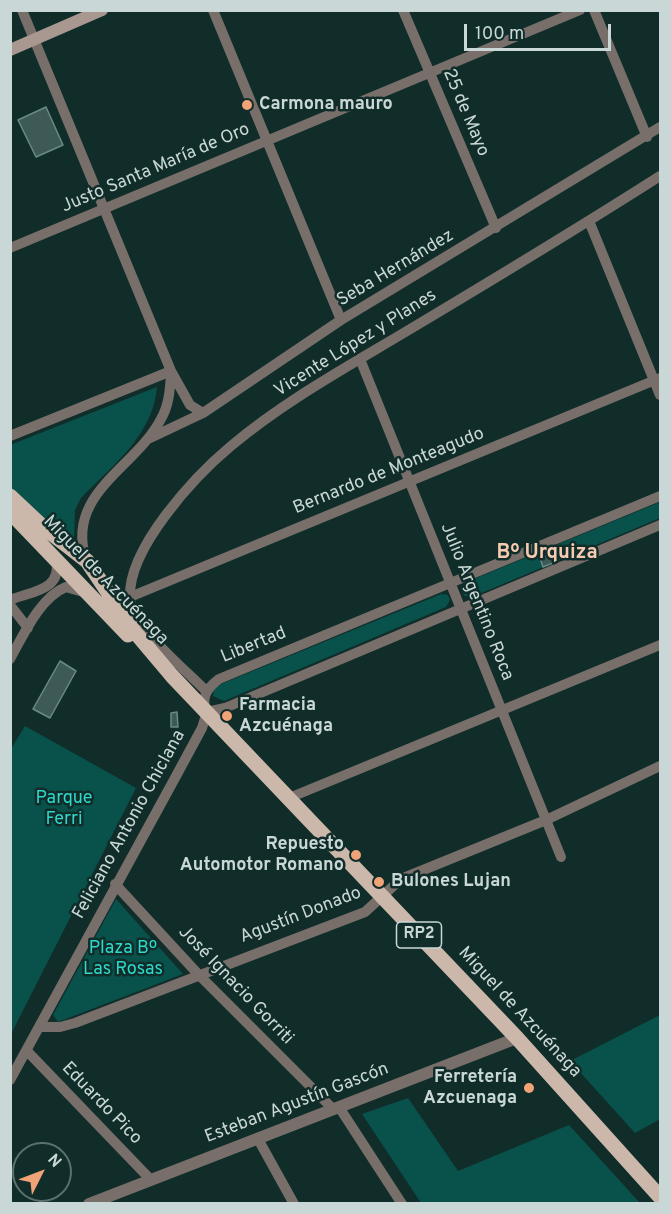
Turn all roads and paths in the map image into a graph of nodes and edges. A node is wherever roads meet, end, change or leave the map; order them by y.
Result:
1 (22, 10) edge
2 (102, 10) edge
3 (213, 10) edge
4 (404, 10) edge
5 (580, 10) edge
6 (594, 10) edge
7 (34, 40) junction
8 (10, 50) edge
9 (430, 73) junction
10 (660, 127) edge
11 (647, 137) junction
12 (267, 140) junction
13 (660, 176) edge
14 (104, 210) junction
15 (589, 221) junction
16 (496, 228) junction
17 (10, 248) edge
18 (341, 320) junction
19 (360, 359) junction
20 (171, 371) junction
21 (657, 379) edge
22 (660, 396) edge
23 (203, 413) junction
24 (10, 436) edge
25 (148, 439) junction
26 (410, 482) junction
27 (10, 496) edge
28 (660, 496) edge
29 (10, 512) edge
30 (660, 525) edge
31 (56, 559) junction
32 (87, 561) junction
33 (450, 583) junction
34 (130, 597) junction
35 (95, 600) junction
36 (10, 603) edge
37 (461, 608) junction
38 (28, 628) junction
39 (660, 645) edge
40 (10, 659) edge
41 (172, 676) junction
42 (206, 691) junction
43 (502, 711) junction
44 (207, 712) junction
45 (660, 765) edge
46 (289, 798) junction
47 (546, 820) junction
48 (561, 857) dead end
49 (115, 885) junction
50 (383, 897) junction
51 (198, 974) junction
52 (40, 1027) junction
53 (517, 1038) junction
54 (27, 1051) junction
55 (10, 1080) edge
56 (336, 1108) junction
57 (258, 1139) junction
58 (151, 1180) junction
59 (658, 1189) edge
60 (89, 1203) edge
61 (294, 1203) edge
62 (402, 1203) edge

1 - 7 street
2 - 7 main road
3 - 12 street
4 - 9 street, 25 de Mayo
5 - 9 street, Justo Santa María de Oro
6 - 11 street
7 - 8 main road
7 - 14 street
9 - 12 street, Justo Santa María de Oro
9 - 16 street, 25 de Mayo
10 - 11 street, Seba Hernández
11 - 16 street, Seba Hernández
12 - 14 street, Justo Santa María de Oro
12 - 18 street
13 - 15 street, Vicente López y Planes
14 - 17 street, Justo Santa María de Oro
14 - 20 street
15 - 19 street, Vicente López y Planes
15 - 21 street
16 - 18 street, Seba Hernández
18 - 23 street, Seba Hernández
19 - 26 street, Julio Argentino Roca
19 - 34 street, Vicente López y Planes
20 - 23 street
20 - 24 street
20 - 25 street, Seba Hernández
21 - 22 street
21 - 26 street, Bernardo de Monteagudo
23 - 25 street, Seba Hernández
25 - 32 street, Seba Hernández
26 - 33 street, Julio Argentino Roca
26 - 34 street, Bernardo de Monteagudo
27 - 32 main road, Miguel de Azcuénaga / RP2
28 - 33 street, Libertad
29 - 31 main road, Miguel de Azcuénaga / RP2
30 - 37 street
31 - 35 main road, Miguel de Azcuénaga / RP2
31 - 36 street
32 - 41 main road, Miguel de Azcuénaga / RP2
33 - 37 street, Julio Argentino Roca
33 - 42 street, Libertad
34 - 42 street, Miguel de Azcuénaga
35 - 38 street
35 - 41 main road, Miguel de Azcuénaga / RP2
36 - 38 street
37 - 43 street, Julio Argentino Roca
37 - 44 street
38 - 40 street
39 - 43 street
41 - 44 main road, Miguel de Azcuénaga / RP2
42 - 44 street
43 - 46 street
43 - 47 street, Julio Argentino Roca
44 - 46 main road, Miguel de Azcuénaga / RP2
44 - 49 street, Feliciano Antonio Chiclana
45 - 47 street, Agustín Donado
46 - 50 main road, Miguel de Azcuénaga / RP2
47 - 48 street, Julio Argentino Roca
47 - 50 street, Agustín Donado
49 - 51 street, José Ignacio Gorriti
49 - 52 street, Feliciano Antonio Chiclana
50 - 51 street, Agustín Donado
50 - 53 main road, Miguel de Azcuénaga / RP2
51 - 52 street, Agustín Donado
51 - 56 street, José Ignacio Gorriti
52 - 54 street, Feliciano Antonio Chiclana
53 - 56 street, Esteban Agustín Gascón
53 - 59 main road, Miguel de Azcuénaga / RP2
54 - 55 street, Feliciano Antonio Chiclana
54 - 58 street, Eduardo Pico
56 - 57 street, Esteban Agustín Gascón
56 - 62 street, José Ignacio Gorriti
57 - 58 street, Esteban Agustín Gascón
57 - 61 street
58 - 60 street, Esteban Agustín Gascón

